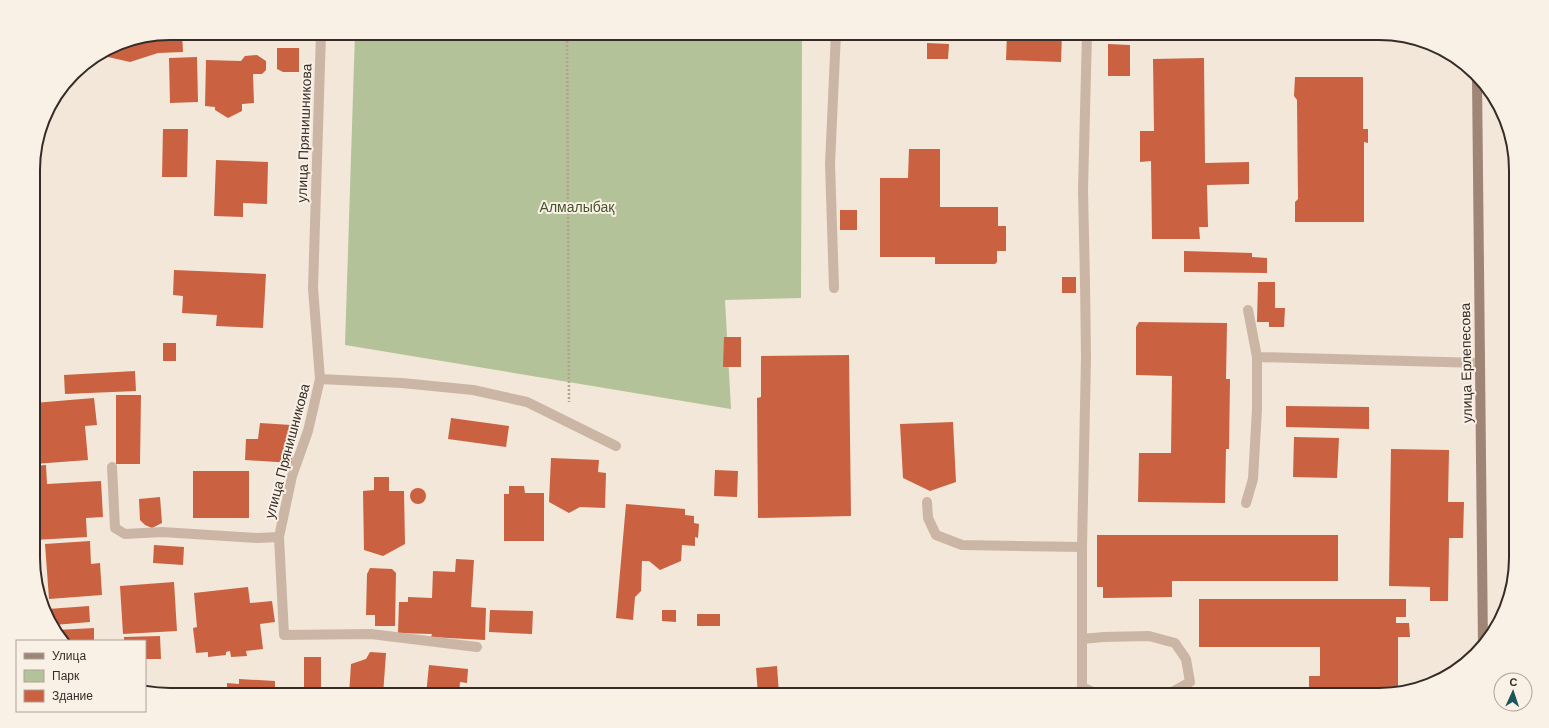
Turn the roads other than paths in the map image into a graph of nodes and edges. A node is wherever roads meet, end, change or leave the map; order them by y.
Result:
1 (321, 40) edge
2 (836, 40) edge
3 (1086, 40) edge
4 (1477, 85) edge
5 (834, 288) dead end
6 (1248, 310) dead end
7 (1257, 356) junction
8 (1480, 363) junction
9 (320, 379) junction
10 (616, 446) dead end
11 (112, 467) dead end
12 (927, 502) dead end
13 (1246, 503) dead end
14 (279, 537) junction
15 (1082, 547) junction
16 (1483, 636) edge
17 (1082, 639) junction
18 (477, 647) dead end
19 (1082, 688) edge
20 (1179, 688) edge

1 - 9 street, улица Прянишникова
2 - 5 street
3 - 15 street
4 - 8 main road, улица Ерлепесова
6 - 7 street
7 - 8 street
7 - 13 street
8 - 16 main road, улица Ерлепесова
9 - 10 street
9 - 14 street, улица Прянишникова
11 - 14 street
12 - 15 street
14 - 18 street, улица Прянишникова
15 - 17 street
17 - 19 street
17 - 20 street

